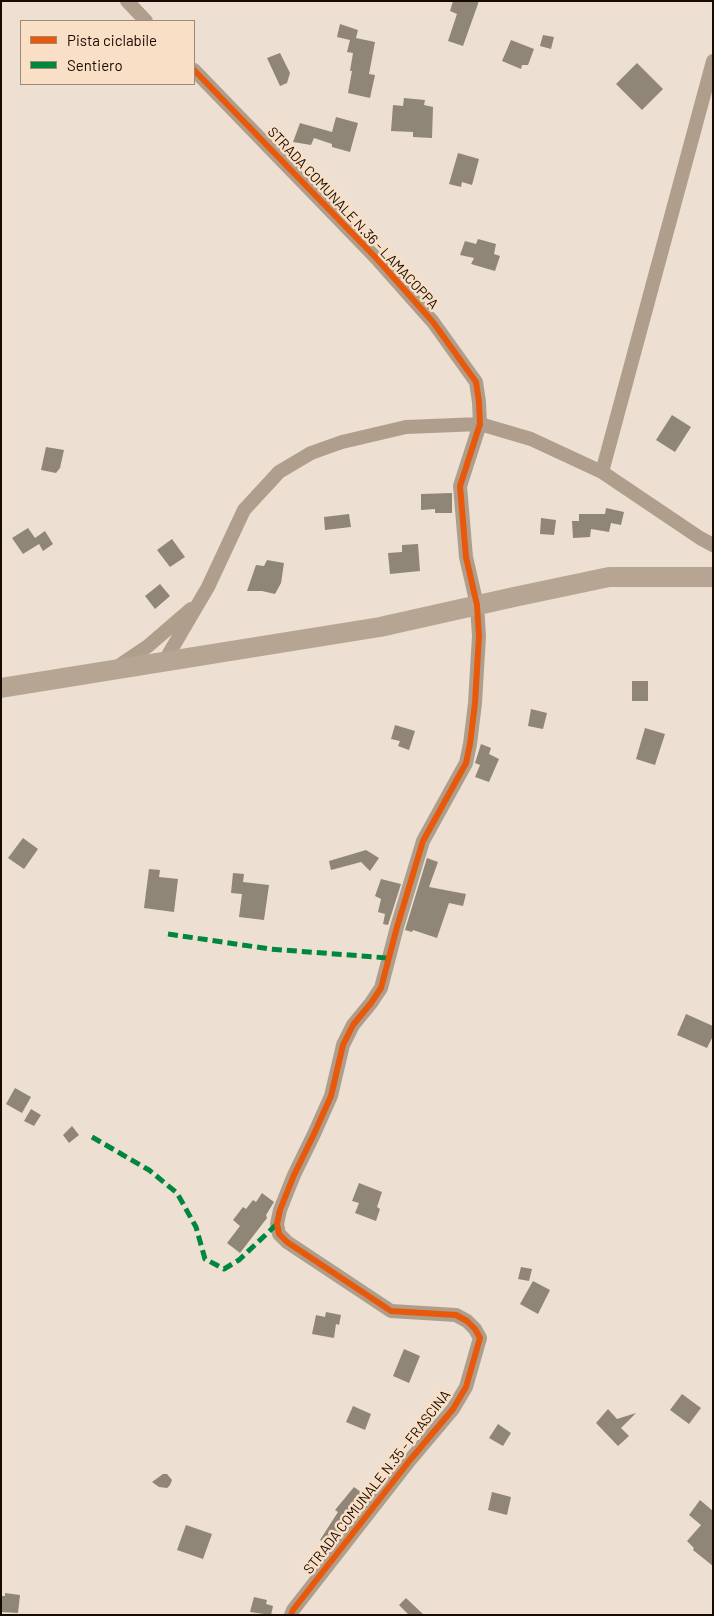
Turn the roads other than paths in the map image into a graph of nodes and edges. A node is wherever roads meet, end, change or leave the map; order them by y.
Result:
1 (127, 1) edge
2 (145, 20) edge
3 (713, 61) edge
4 (195, 71) edge
5 (480, 424) junction
6 (602, 472) junction
7 (700, 538) junction
8 (713, 545) edge
9 (713, 554) edge
10 (713, 576) edge
11 (208, 587) junction
12 (477, 605) junction
13 (164, 662) junction
14 (114, 670) junction
15 (1, 688) edge
16 (291, 1615) edge

1 - 2 street
3 - 6 street
4 - 5 street, STRADA COMUNALE N.36 - LAMACOPPA
5 - 6 street
5 - 11 street
5 - 12 street
6 - 7 street
7 - 8 street
7 - 9 street
10 - 12 main road
11 - 13 street
11 - 14 street
12 - 13 main road
12 - 16 street, STRADA COMUNALE N.35 - FRASCINA
13 - 14 main road
14 - 15 main road

